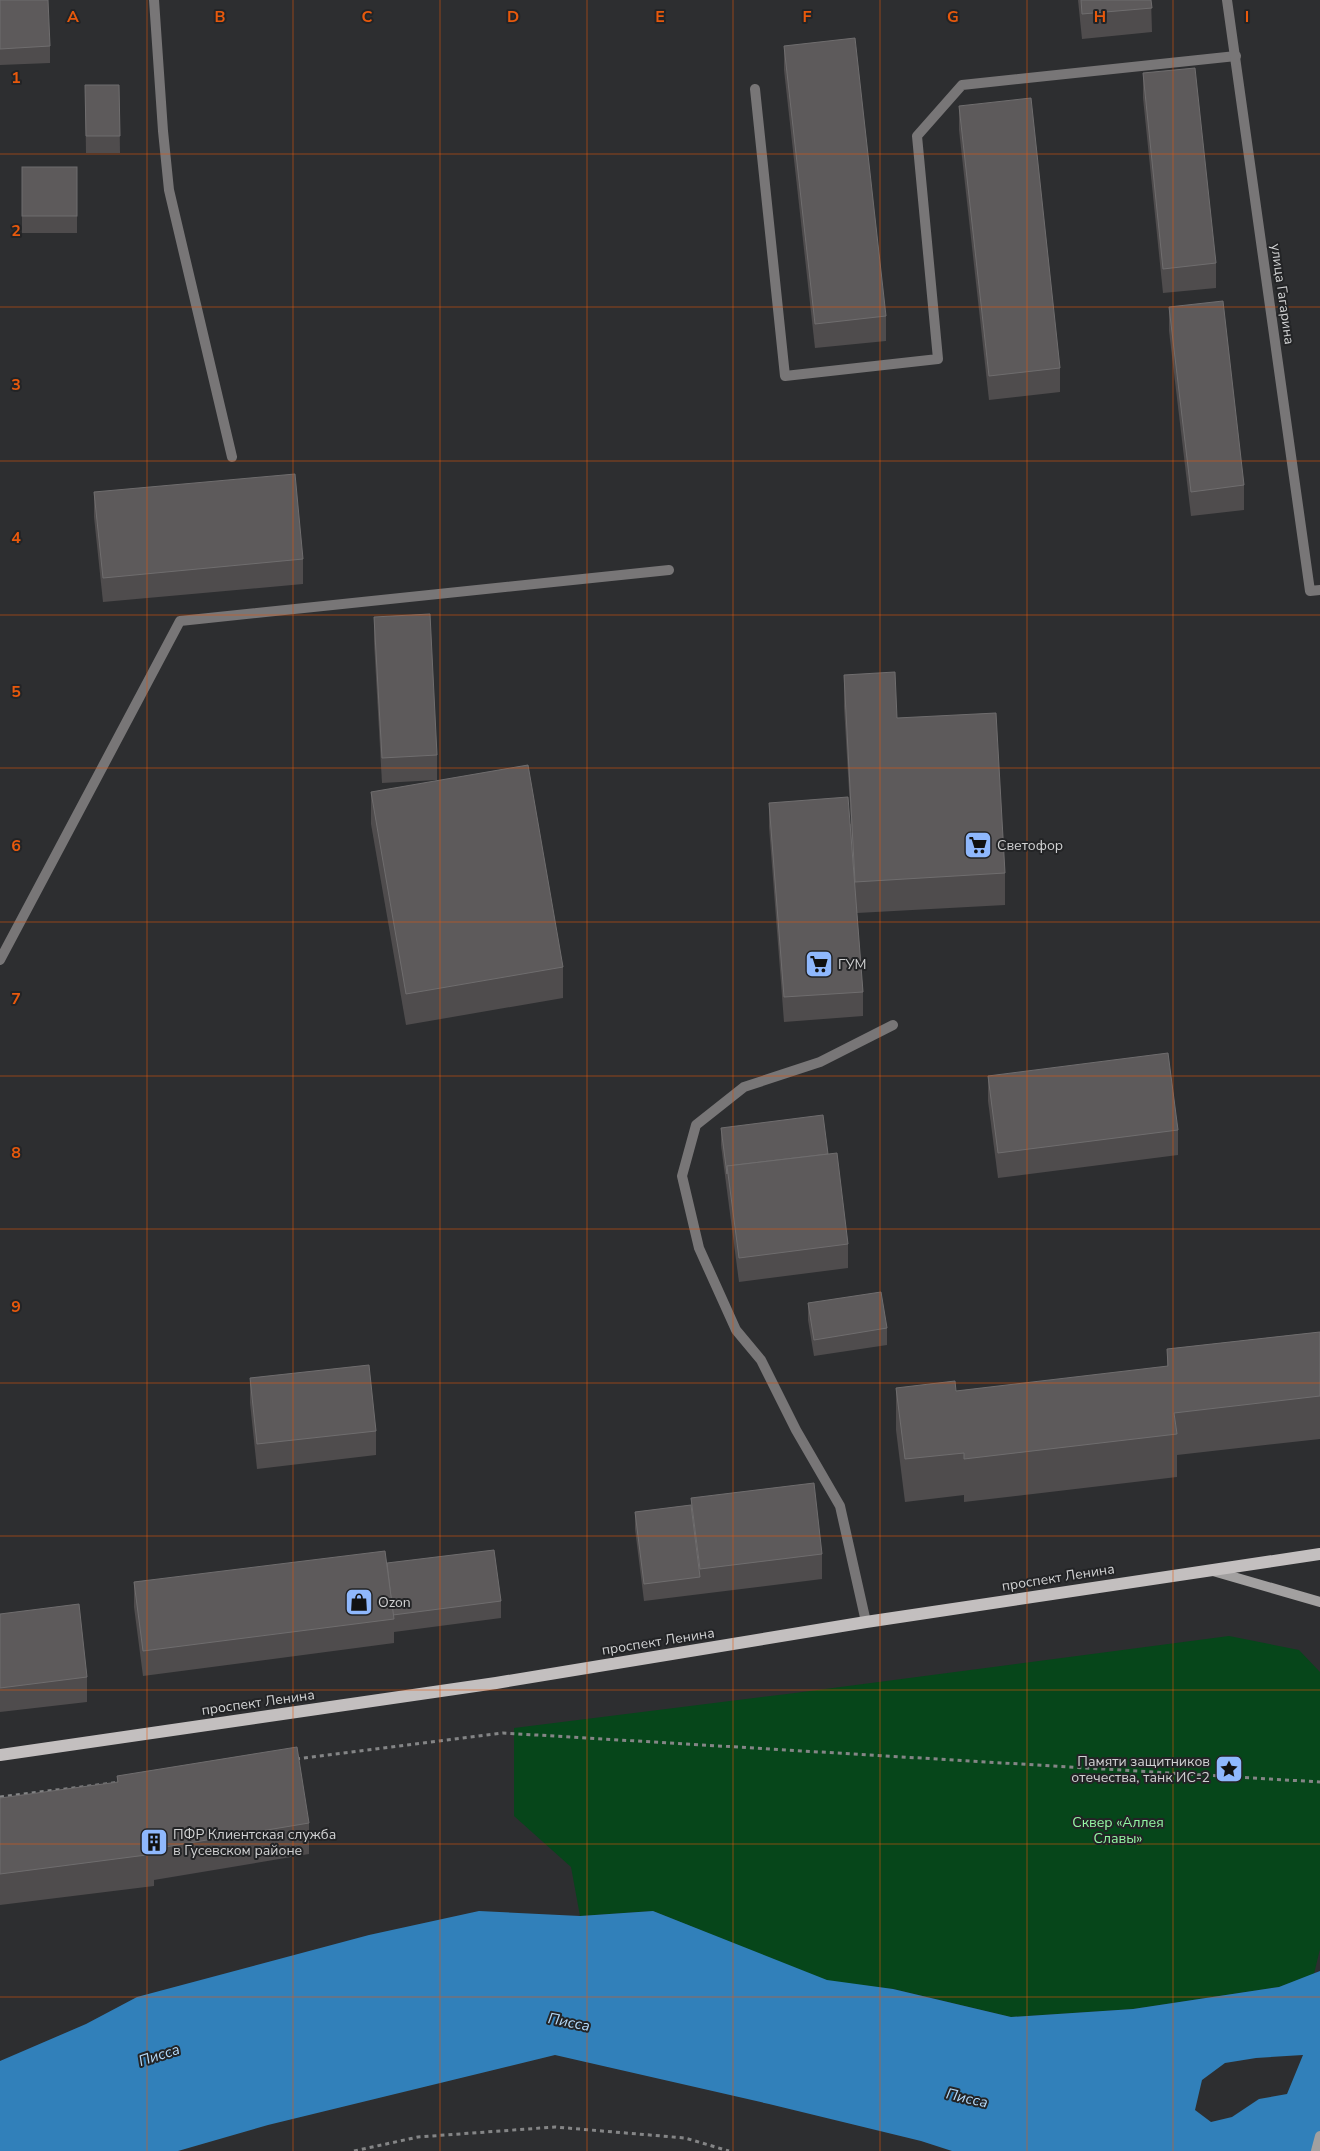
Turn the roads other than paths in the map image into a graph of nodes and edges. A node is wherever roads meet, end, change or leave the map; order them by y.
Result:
1 (154, 0) edge
2 (1227, 0) edge
3 (1236, 56) junction
4 (755, 89) dead end
5 (232, 457) dead end
6 (669, 570) dead end
7 (1315, 591) edge
8 (0, 960) edge
9 (893, 1025) dead end
10 (1320, 1554) edge
11 (1207, 1570) junction
12 (1320, 1602) edge
13 (866, 1622) junction
14 (0, 1755) edge
15 (1320, 2136) edge
16 (1316, 2151) edge

1 - 5 street
2 - 3 street, улица Гагарина
3 - 4 street
3 - 7 street, улица Гагарина
6 - 8 street
9 - 13 street
10 - 11 main road, проспект Ленина
11 - 12 main road
11 - 13 main road, проспект Ленина
13 - 14 main road, проспект Ленина
15 - 16 main road

